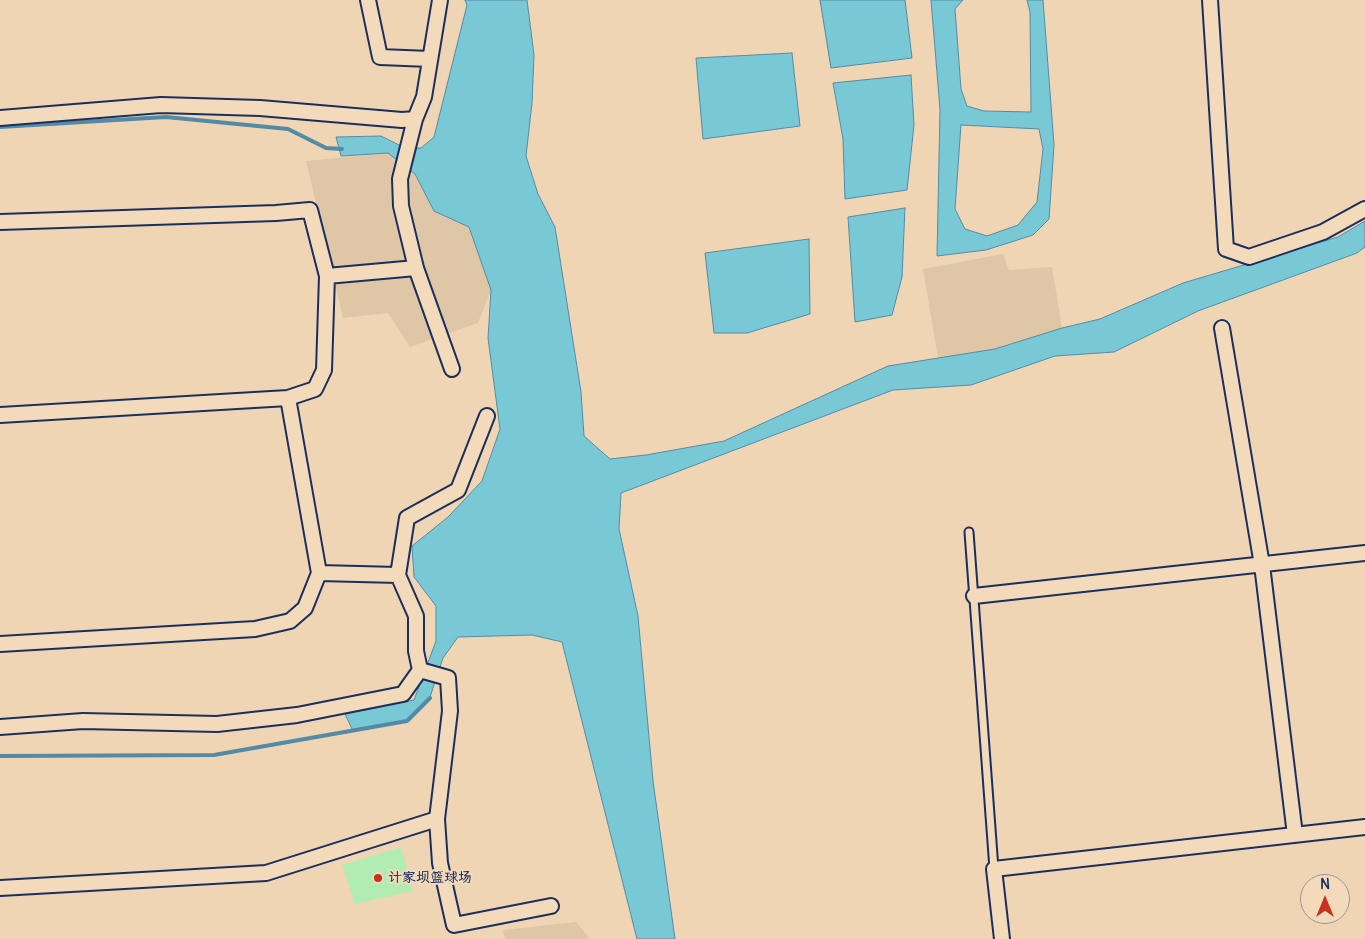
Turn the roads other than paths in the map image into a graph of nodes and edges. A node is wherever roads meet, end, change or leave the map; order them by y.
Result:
1 (368, 0) edge
2 (440, 0) edge
3 (1210, 0) edge
4 (430, 59) junction
5 (0, 118) edge
6 (415, 119) junction
7 (1365, 209) edge
8 (0, 222) edge
9 (416, 268) junction
10 (327, 276) junction
11 (1222, 328) dead end
12 (452, 369) dead end
13 (288, 398) junction
14 (0, 415) edge
15 (487, 416) dead end
16 (970, 532) dead end
17 (1365, 553) edge
18 (1262, 565) junction
19 (319, 573) junction
20 (398, 575) junction
21 (974, 596) junction
22 (0, 644) edge
23 (420, 670) junction
24 (0, 727) edge
25 (437, 819) junction
26 (1365, 827) edge
27 (1295, 835) junction
28 (994, 869) junction
29 (0, 888) edge
30 (551, 906) dead end
31 (1002, 939) edge

1 - 4 street
2 - 4 street
3 - 7 street
4 - 6 street
5 - 6 street
6 - 9 street
8 - 10 street
9 - 10 street
9 - 12 street
10 - 13 street
11 - 18 street
13 - 14 street
13 - 19 street
15 - 20 street
16 - 21 lane
17 - 18 street
18 - 21 street
18 - 27 street
19 - 20 street
19 - 22 street
20 - 23 street
21 - 28 lane
23 - 24 street
23 - 25 street
25 - 29 street
25 - 30 street
26 - 27 street
27 - 28 street
28 - 31 street

